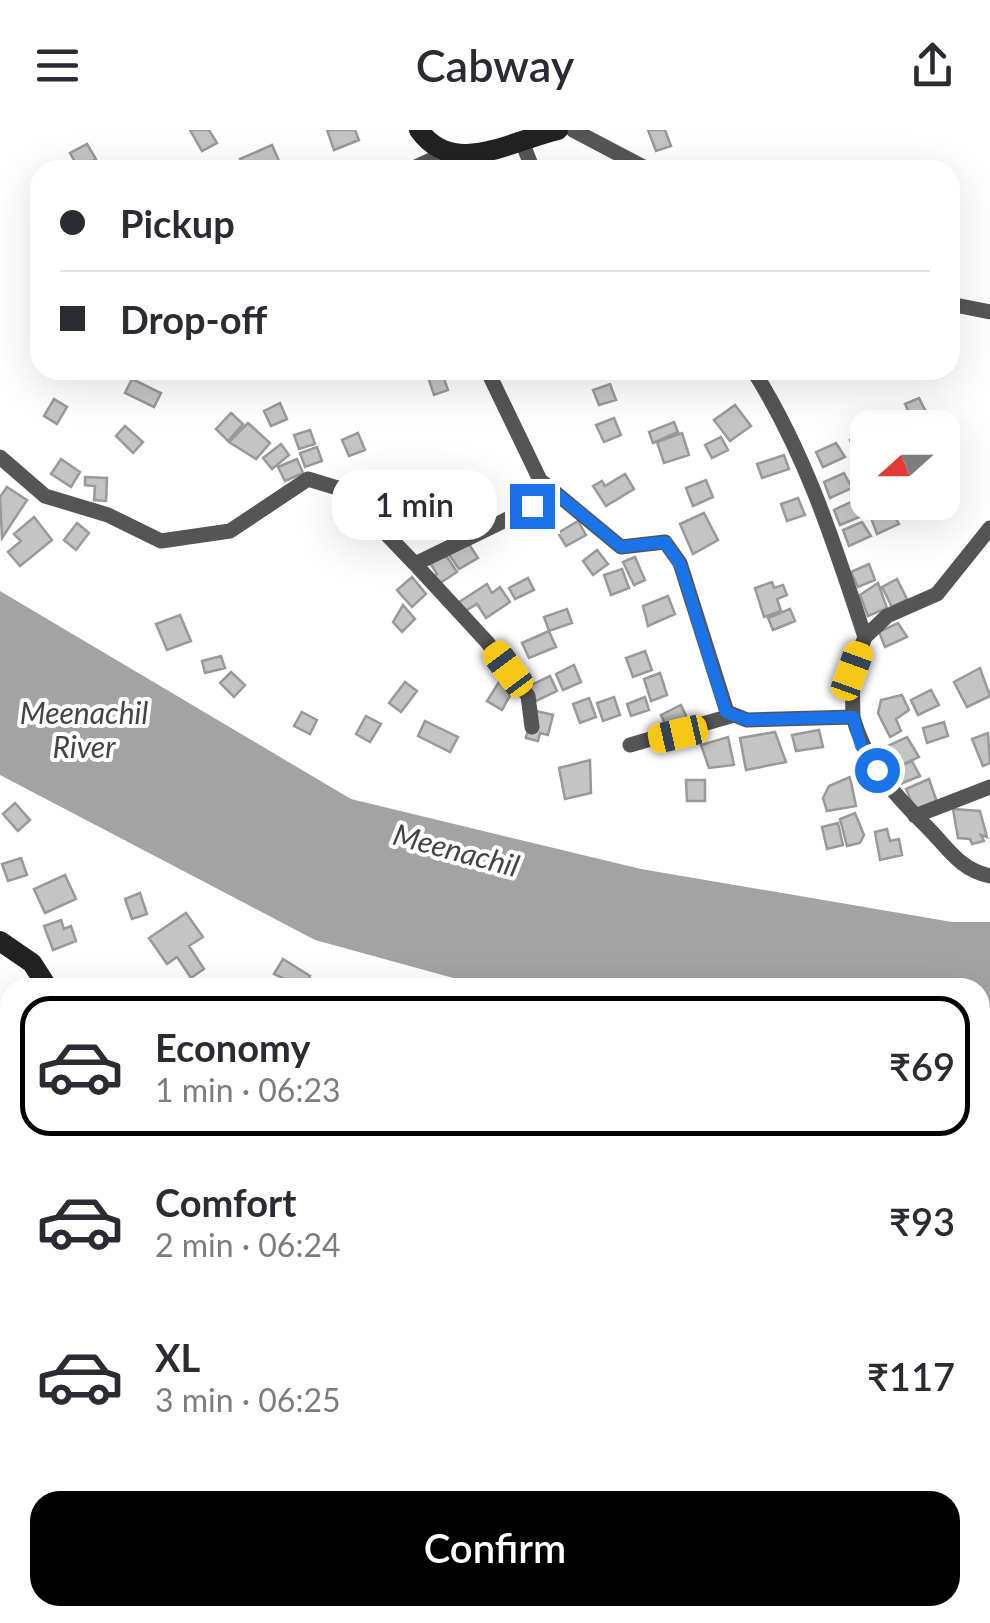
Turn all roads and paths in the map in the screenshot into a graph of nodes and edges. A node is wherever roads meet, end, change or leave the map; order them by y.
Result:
1 (418, 130) edge
2 (558, 130) edge
3 (572, 130) edge
4 (521, 140) junction
5 (446, 153) junction
6 (433, 160) edge
7 (529, 160) edge
8 (620, 160) edge
9 (960, 306) edge
10 (990, 312) edge
11 (492, 380) edge
12 (759, 380) edge
13 (0, 457) edge
14 (557, 494) junction
15 (990, 528) edge
16 (415, 564) junction
17 (864, 636) junction
18 (734, 715) junction
19 (853, 717) junction
20 (532, 727) dead end
21 (630, 744) dead end
22 (990, 787) edge
23 (915, 816) junction
24 (990, 876) edge
25 (0, 941) edge
26 (42, 978) edge

1 - 5 main road
2 - 4 main road
3 - 8 street
4 - 5 main road
4 - 7 street
5 - 6 street
9 - 10 street
11 - 14 street
12 - 17 street
13 - 16 street
14 - 16 street
14 - 18 street
15 - 17 street
16 - 20 street
17 - 19 street
18 - 19 street
18 - 21 street
19 - 23 street
22 - 23 street
23 - 24 street
25 - 26 main road

